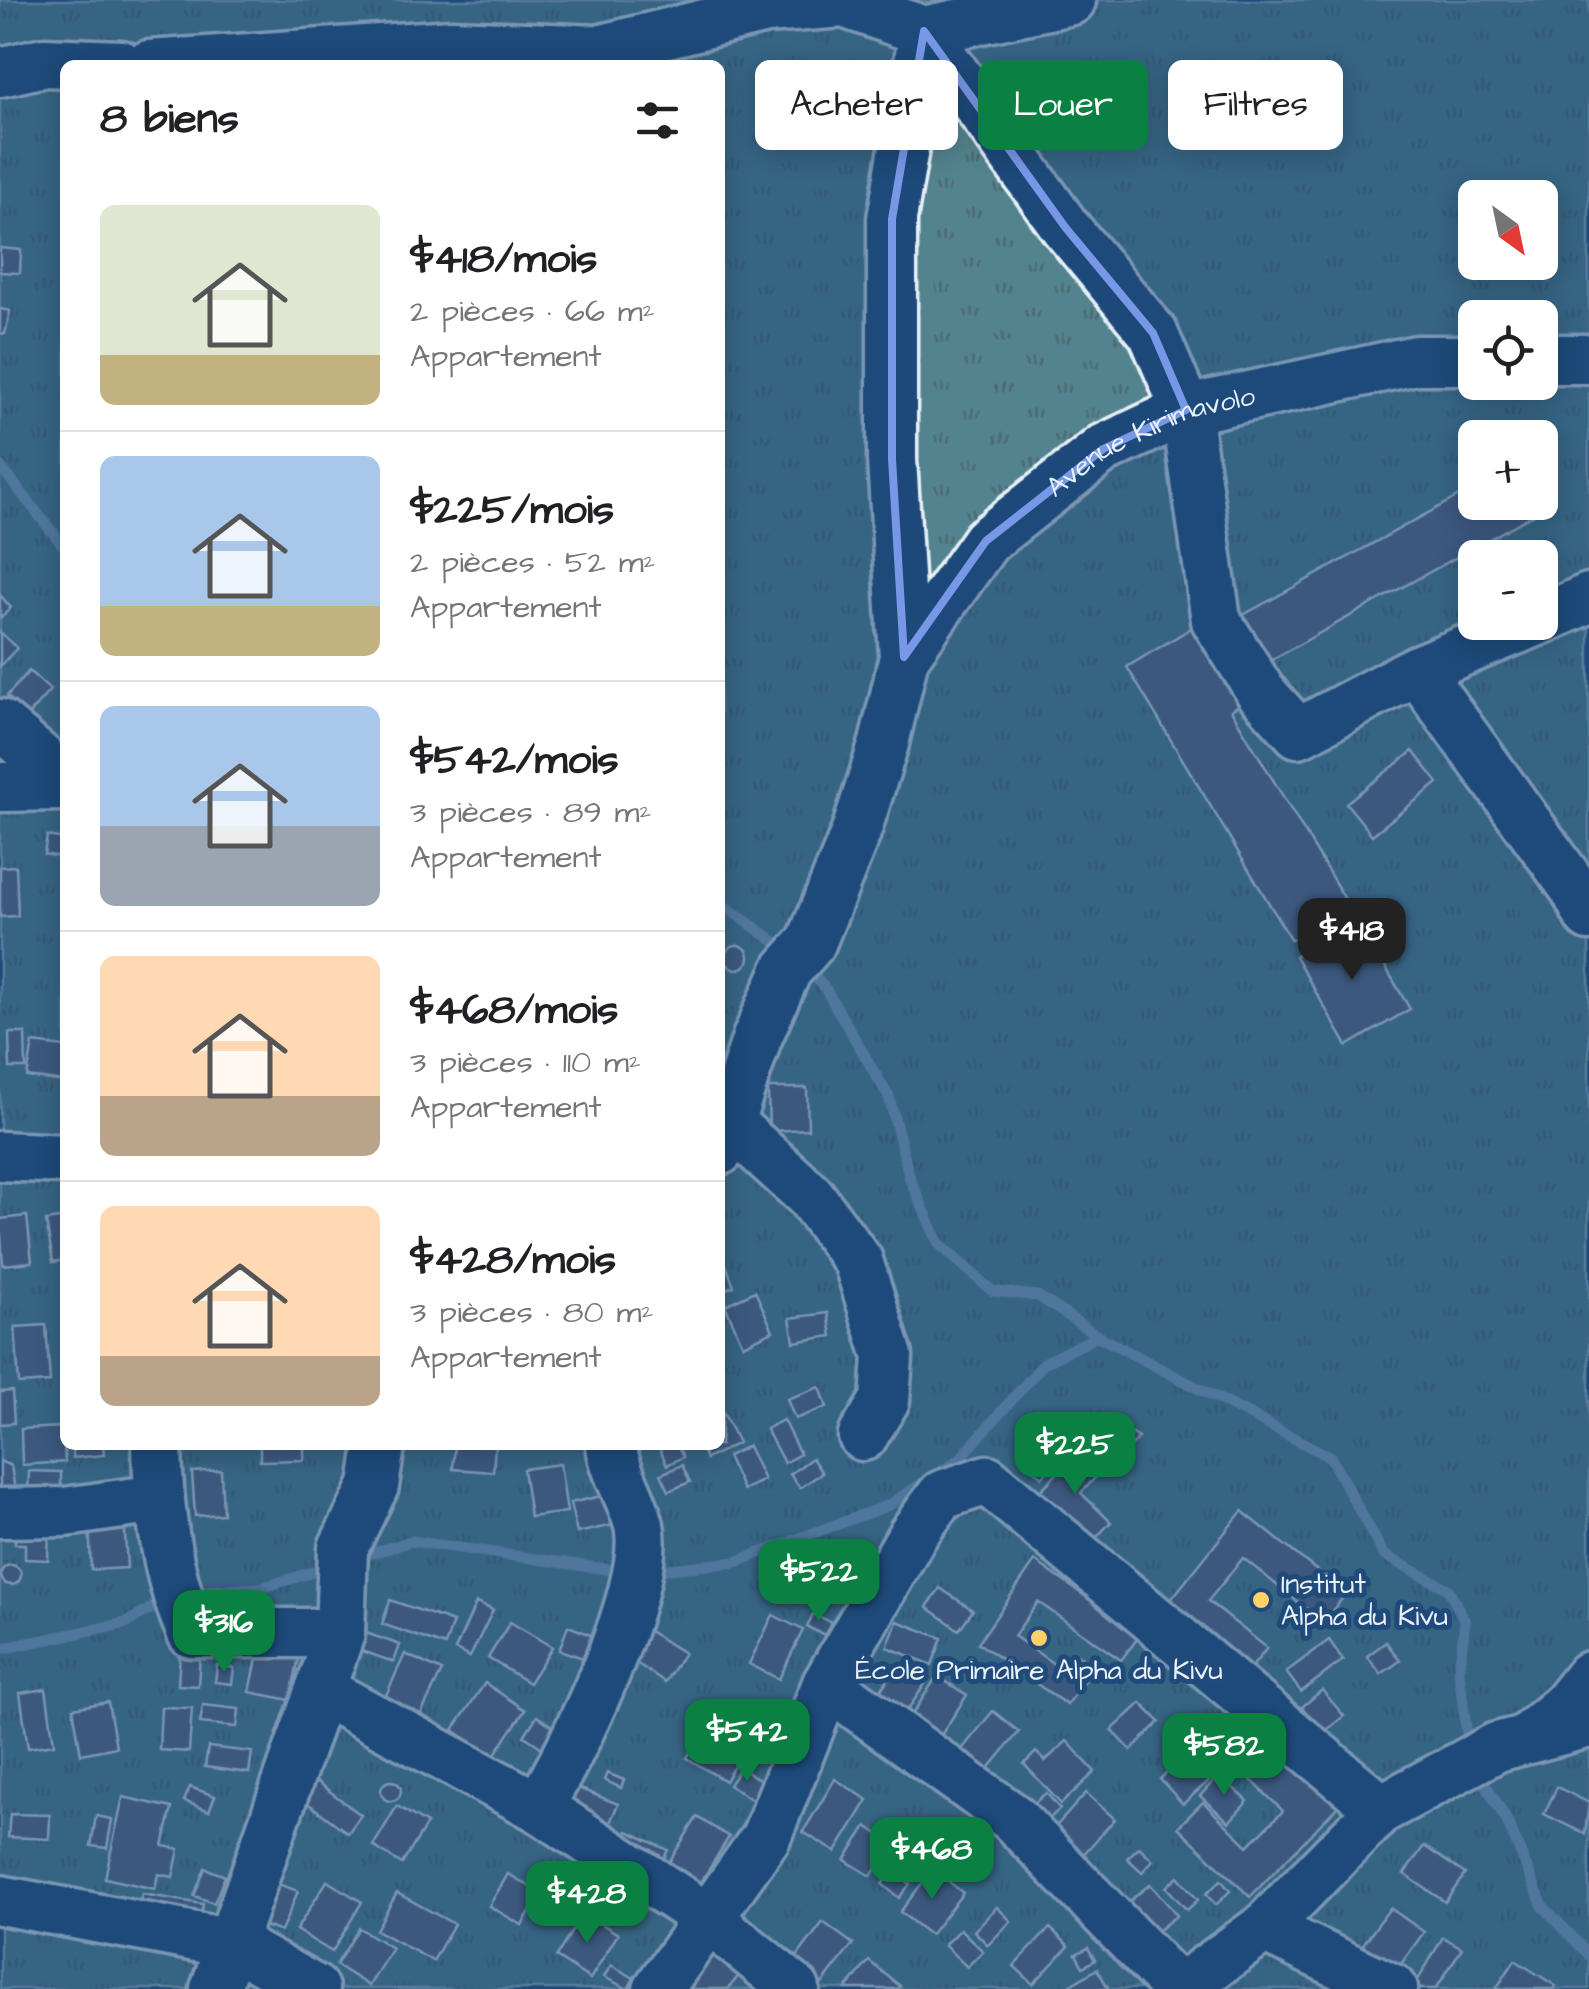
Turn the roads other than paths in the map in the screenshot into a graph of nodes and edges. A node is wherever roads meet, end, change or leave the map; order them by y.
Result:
1 (1071, 0) edge
2 (924, 32) junction
3 (221, 60) edge
4 (60, 63) edge
5 (0, 72) edge
6 (1558, 359) edge
7 (1589, 359) edge
8 (1458, 360) edge
9 (1186, 410) junction
10 (1589, 598) edge
11 (1558, 612) edge
12 (1492, 640) edge
13 (904, 657) junction
14 (1417, 670) junction
15 (0, 724) edge
16 (60, 784) edge
17 (60, 785) edge
18 (0, 786) edge
19 (1589, 916) edge
20 (738, 1032) edge
21 (726, 1137) edge
22 (0, 1156) edge
23 (60, 1159) edge
24 (864, 1436) dead end
25 (157, 1450) edge
26 (379, 1450) edge
27 (612, 1450) edge
28 (158, 1499) junction
29 (0, 1513) edge
30 (342, 1591) junction
31 (1589, 1676) edge
32 (827, 1684) junction
33 (320, 1690) junction
34 (1589, 1723) edge
35 (1511, 1743) junction
36 (538, 1807) junction
37 (1381, 1809) junction
38 (0, 1900) edge
39 (709, 1919) junction
40 (1264, 1928) junction
41 (234, 1944) junction
42 (215, 1989) edge
43 (314, 1989) edge
44 (658, 1989) edge
45 (795, 1989) edge
46 (1179, 1989) edge
47 (1392, 1989) edge

1 - 2 street
2 - 3 street
2 - 9 street
2 - 13 street
4 - 5 street
6 - 7 street
8 - 9 street, Avenue Kirimavolo
9 - 13 street, Avenue Kirimavolo
9 - 14 street
10 - 11 street
12 - 14 street
13 - 20 street
14 - 19 street
15 - 16 street
17 - 18 street
20 - 21 street
21 - 24 street
22 - 23 street
25 - 28 street
26 - 30 street
27 - 36 street
28 - 29 street
28 - 30 street
30 - 33 street
31 - 35 street
32 - 37 street
32 - 39 street
32 - 46 street
33 - 36 street
33 - 41 street
34 - 35 street
35 - 37 street
36 - 39 street
37 - 40 street
38 - 41 street
39 - 44 street
39 - 45 street
40 - 46 street
40 - 47 street
41 - 42 street
41 - 43 street

